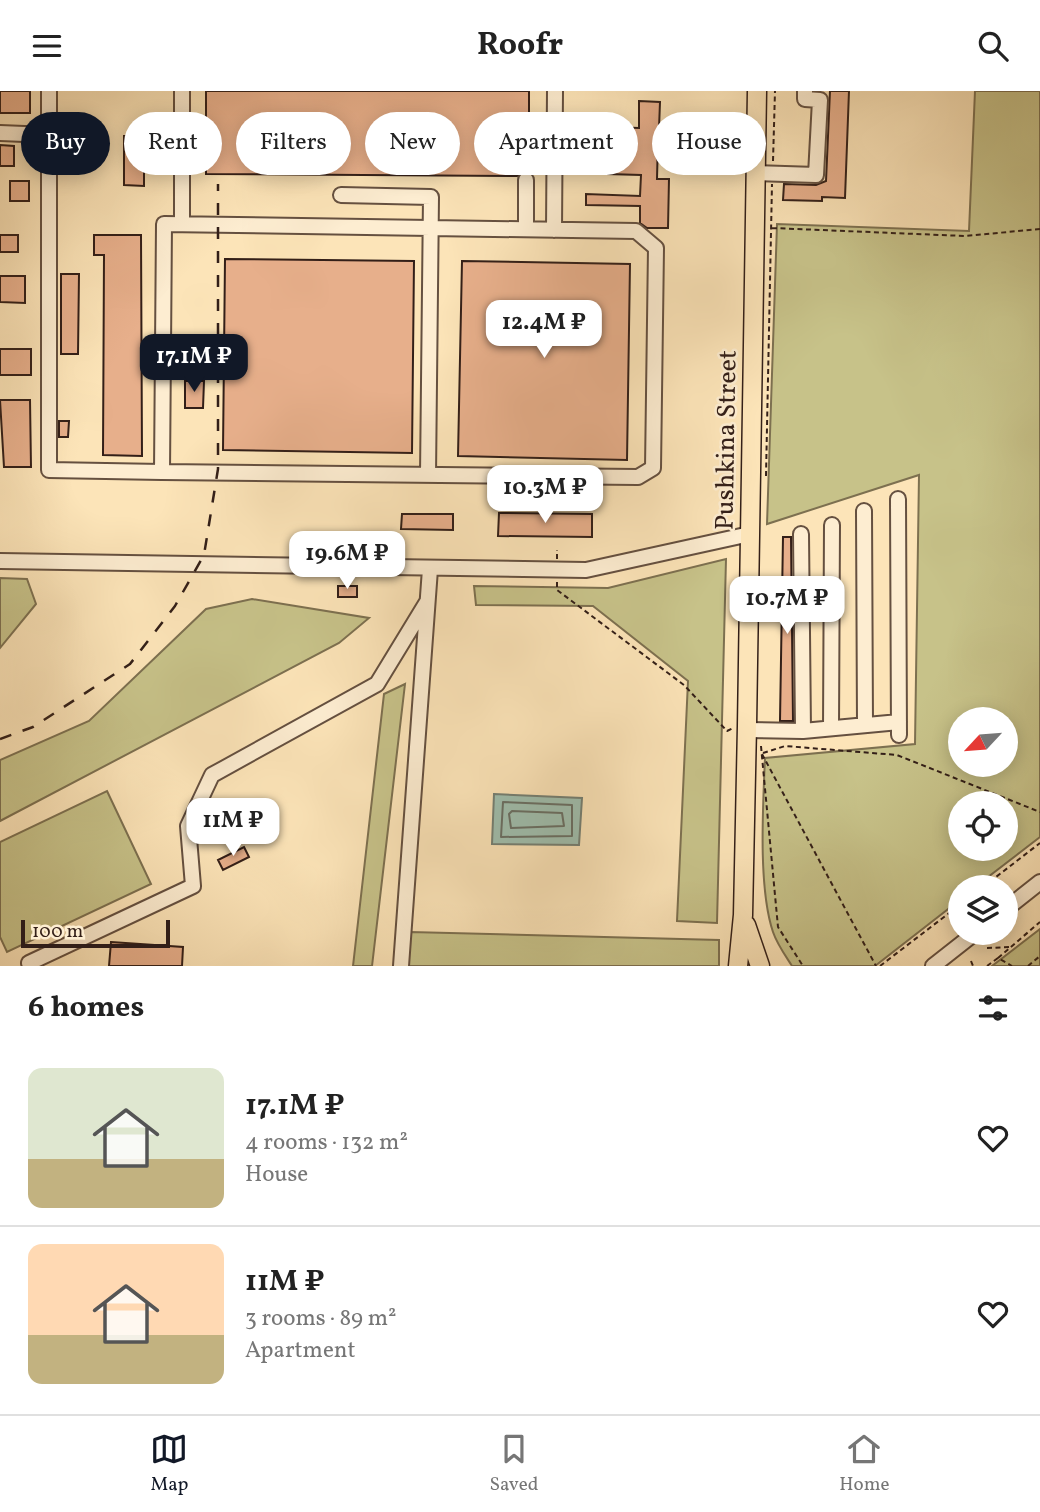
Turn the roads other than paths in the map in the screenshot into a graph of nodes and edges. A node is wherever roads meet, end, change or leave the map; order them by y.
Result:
1 (49, 91) edge
2 (182, 91) edge
3 (555, 91) edge
4 (757, 91) edge
5 (805, 91) edge
6 (49, 112) edge
7 (757, 112) edge
8 (0, 133) edge
9 (21, 134) edge
10 (766, 173) edge
11 (49, 175) edge
12 (764, 175) edge
13 (526, 180) dead end
14 (341, 195) dead end
15 (182, 223) junction
16 (430, 227) junction
17 (526, 229) junction
18 (554, 230) junction
19 (162, 472) junction
20 (428, 475) junction
21 (898, 499) dead end
22 (864, 511) dead end
23 (832, 525) dead end
24 (750, 534) junction
25 (802, 534) dead end
26 (0, 561) edge
27 (430, 569) junction
28 (427, 602) junction
29 (866, 725) junction
30 (831, 728) junction
31 (751, 729) junction
32 (803, 731) junction
33 (1040, 882) edge
34 (1018, 899) edge
35 (743, 915) junction
36 (960, 945) edge
37 (30, 963) dead end
38 (401, 966) edge
39 (738, 966) edge
40 (760, 966) edge
41 (933, 966) edge

1 - 6 street
2 - 15 street
3 - 18 street
4 - 7 main road, Pushkina Street
5 - 10 street
8 - 9 street
11 - 19 street
12 - 24 main road, Pushkina Street
13 - 17 street
14 - 16 street
15 - 16 street
15 - 19 street
16 - 17 street
16 - 20 street
17 - 18 street
18 - 20 street
19 - 20 street
21 - 29 street
22 - 29 street
23 - 30 street
24 - 27 street
24 - 31 main road, Pushkina Street
25 - 32 street
26 - 27 street
27 - 28 street
28 - 37 street
28 - 38 street
29 - 30 street
30 - 32 street
31 - 32 street
31 - 35 main road, Pushkina Street
33 - 34 street
35 - 39 main road
35 - 40 main road
36 - 41 street

